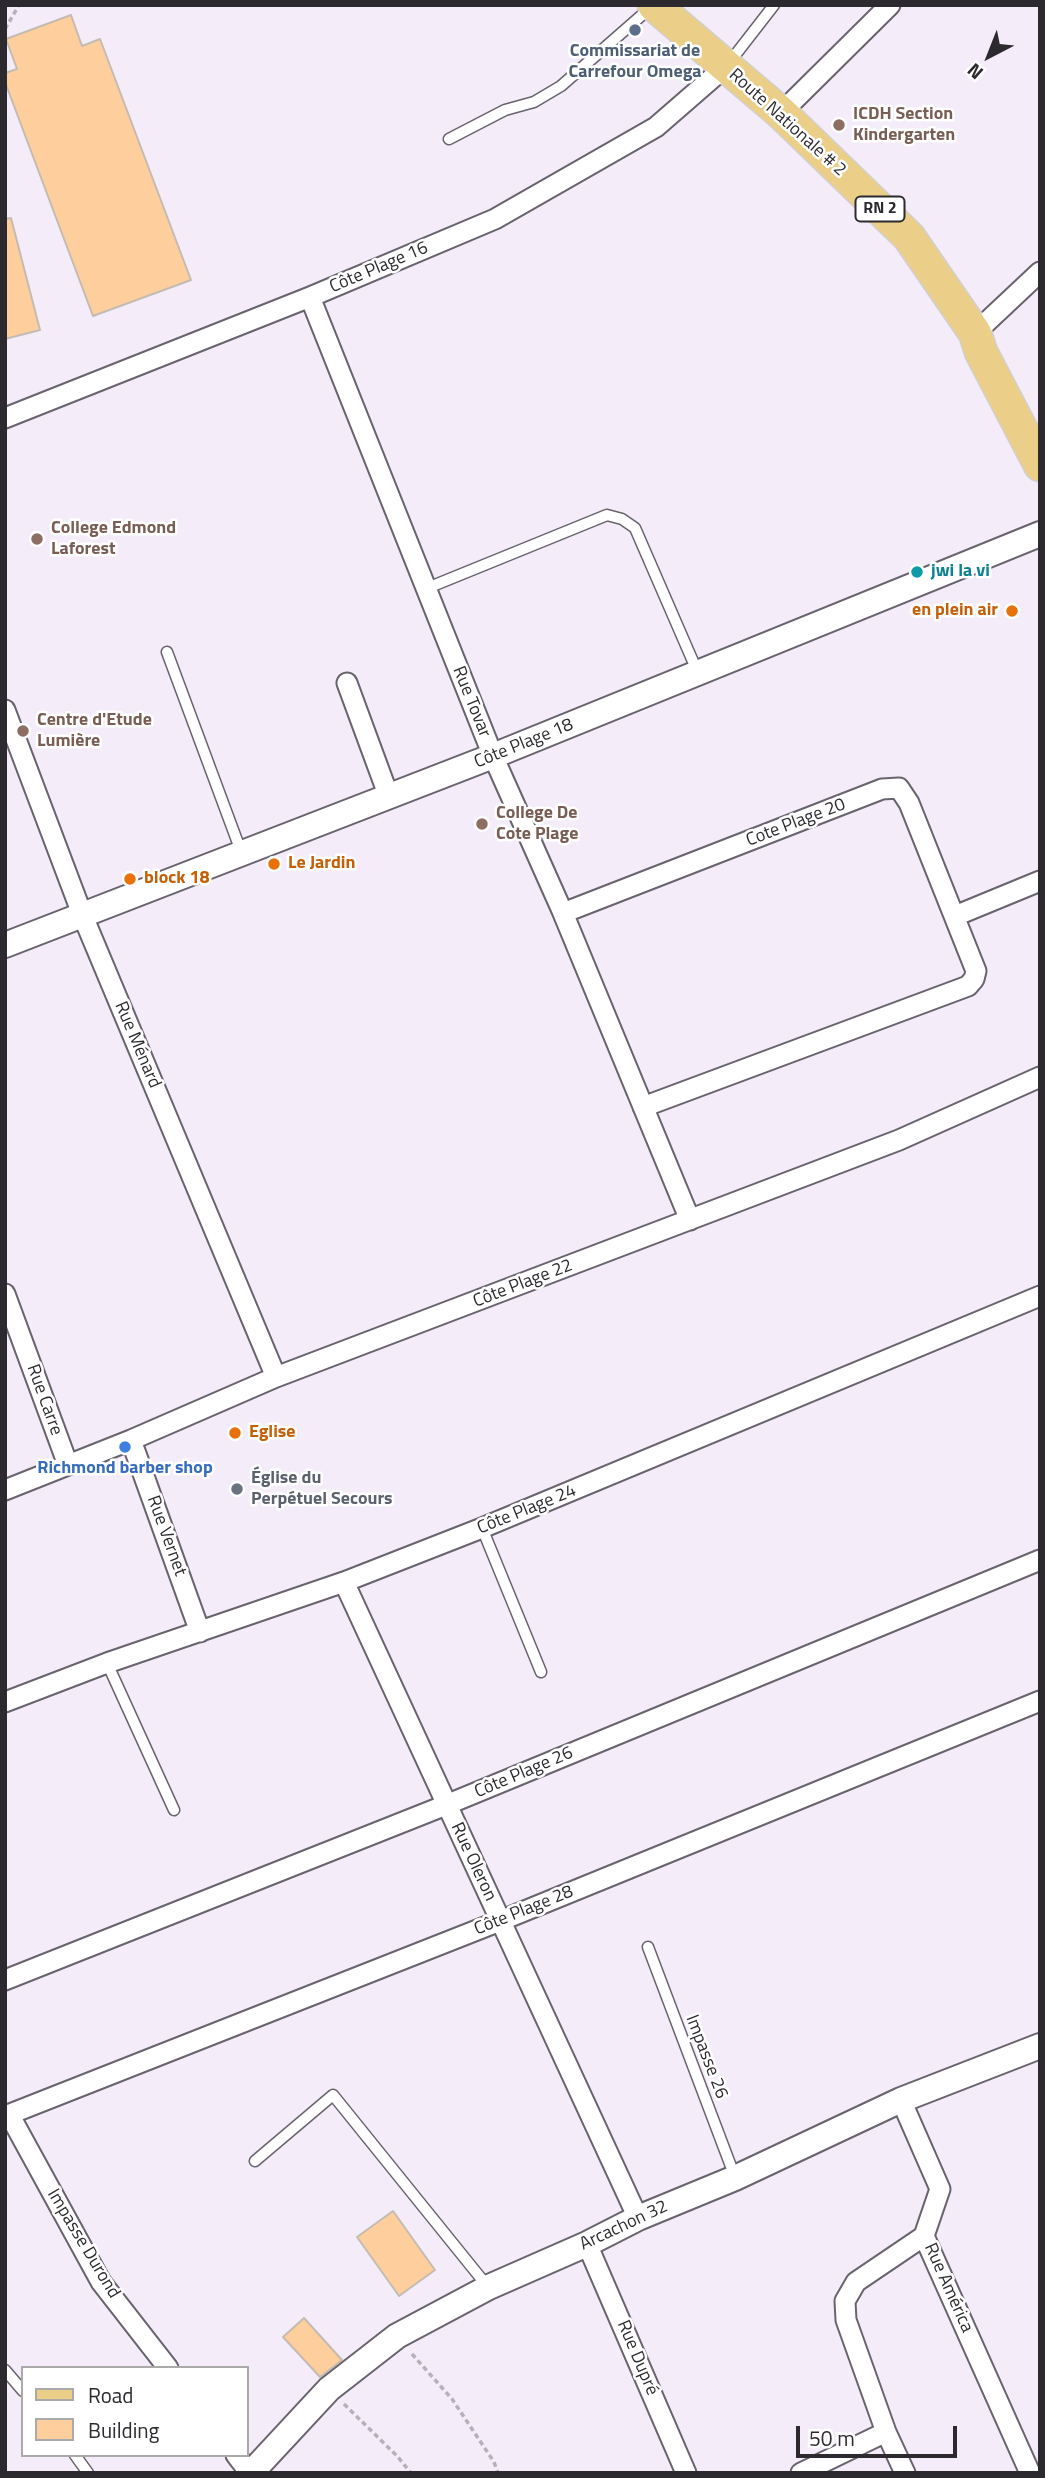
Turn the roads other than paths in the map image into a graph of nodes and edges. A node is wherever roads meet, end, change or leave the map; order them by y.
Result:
1 (653, 5) edge
2 (774, 5) edge
3 (890, 5) edge
4 (725, 67) junction
5 (781, 113) junction
6 (449, 139) dead end
7 (1040, 272) edge
8 (310, 297) junction
9 (975, 333) junction
10 (5, 418) edge
11 (1040, 465) edge
12 (1040, 534) edge
13 (425, 589) junction
14 (167, 652) dead end
15 (698, 673) junction
16 (347, 683) dead end
17 (5, 710) edge
18 (493, 757) junction
19 (389, 797) junction
20 (242, 855) junction
21 (1040, 881) edge
22 (564, 913) junction
23 (82, 914) junction
24 (955, 916) junction
25 (5, 945) edge
26 (1040, 1077) edge
27 (643, 1107) junction
28 (690, 1220) junction
29 (5, 1294) edge
30 (1040, 1296) edge
31 (276, 1377) junction
32 (131, 1440) junction
33 (68, 1465) junction
34 (5, 1490) edge
35 (482, 1528) junction
36 (1040, 1560) edge
37 (344, 1582) junction
38 (200, 1632) junction
39 (107, 1663) junction
40 (541, 1672) dead end
41 (1040, 1701) edge
42 (5, 1702) edge
43 (446, 1805) junction
44 (174, 1810) dead end
45 (500, 1921) junction
46 (648, 1947) dead end
47 (5, 1980) edge
48 (1040, 2046) edge
49 (901, 2100) junction
50 (7, 2115) edge
51 (255, 2161) dead end
52 (735, 2178) junction
53 (638, 2218) junction
54 (925, 2236) junction
55 (587, 2244) junction
56 (488, 2287) junction
57 (166, 2366) edge
58 (5, 2370) edge
59 (21, 2389) edge
60 (886, 2432) junction
61 (76, 2457) edge
62 (238, 2457) edge
63 (88, 2473) edge
64 (250, 2473) edge
65 (687, 2473) edge
66 (800, 2473) edge
67 (905, 2473) edge
68 (1030, 2473) edge

1 - 4 main road, Route Nationale # 2 / RN 2
1 - 6 lane
2 - 4 lane
3 - 5 street
4 - 5 main road, Route Nationale # 2 / RN 2
4 - 8 street, Côte Plage 16
5 - 9 main road, Route Nationale # 2 / RN 2
7 - 9 street
8 - 10 street, Côte Plage 16
8 - 13 street, Rue Tovar
9 - 11 main road, Route Nationale # 2 / RN 2
12 - 15 street, Côte Plage 18
13 - 15 lane
13 - 18 street, Rue Tovar
14 - 20 lane
15 - 18 street, Côte Plage 18
16 - 19 street
17 - 23 street, Rue Ménard
18 - 19 street, Côte Plage 18
18 - 22 street, Rue Tovar
19 - 20 street, Côte Plage 18
20 - 23 street, Côte Plage 18
21 - 24 street
22 - 24 street, Cote Plage 20
22 - 27 street, Rue Tovar
23 - 25 street, Côte Plage 18
23 - 31 street, Rue Ménard
24 - 27 street, Cote Plage 20
26 - 28 street, Côte Plage 22
27 - 28 street, Rue Tovar
28 - 31 street, Côte Plage 22
29 - 33 street, Rue Carre
30 - 35 street, Côte Plage 24
31 - 32 street, Côte Plage 22
32 - 33 street, Côte Plage 22
32 - 38 street, Rue Vernet
33 - 34 street, Côte Plage 22
35 - 37 street, Côte Plage 24
35 - 40 lane
36 - 43 street, Côte Plage 26
37 - 38 street, Côte Plage 24
37 - 43 street, Rue Oleron
38 - 39 street, Côte Plage 24
39 - 42 street, Côte Plage 24
39 - 44 lane
41 - 45 street, Côte Plage 28
43 - 45 street, Rue Oleron
43 - 47 street, Côte Plage 26
45 - 50 street, Côte Plage 28
45 - 53 street, Rue Oleron
46 - 52 lane, Impasse 26
48 - 49 street, Arcachon 32
49 - 52 street, Arcachon 32
49 - 54 street, Rue América
50 - 57 street, Impasse Durond
51 - 56 lane
52 - 53 street, Arcachon 32
53 - 55 street, Arcachon 32
54 - 60 street
54 - 68 street, Rue América
55 - 56 street, Arcachon 32
55 - 65 street, Rue Dupré
56 - 64 street, Arcachon 32
58 - 59 lane
60 - 66 street
60 - 67 street
61 - 63 lane
62 - 64 street

